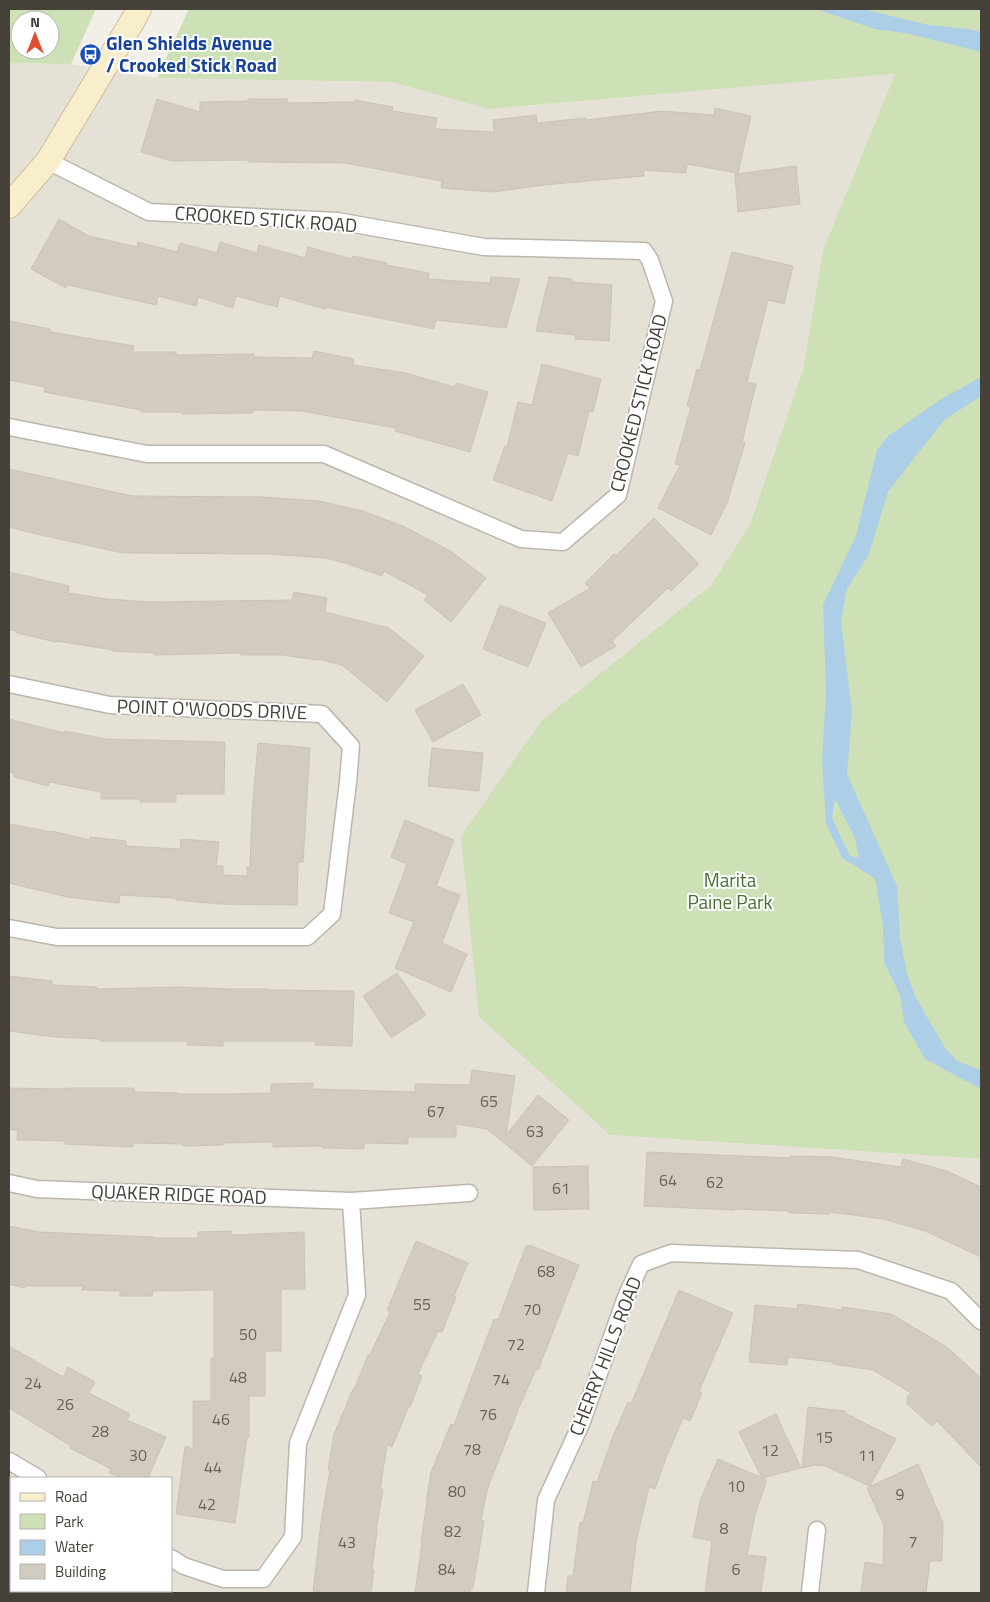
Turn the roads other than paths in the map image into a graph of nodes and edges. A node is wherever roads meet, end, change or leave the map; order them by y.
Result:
1 (136, 15) edge
2 (48, 161) junction
3 (9, 206) edge
4 (9, 427) edge
5 (9, 684) edge
6 (9, 928) edge
7 (9, 1183) edge
8 (468, 1193) dead end
9 (351, 1201) junction
10 (981, 1321) edge
11 (9, 1461) edge
12 (36, 1477) edge
13 (817, 1530) dead end
14 (172, 1559) edge
15 (536, 1593) edge
16 (810, 1593) edge

1 - 2 street
2 - 3 street
2 - 4 street, CROOKED STICK ROAD
5 - 6 street, POINT O'WOODS DRIVE
7 - 9 street, QUAKER RIDGE ROAD
8 - 9 street, QUAKER RIDGE ROAD
9 - 14 street
10 - 15 street, CHERRY HILLS ROAD
11 - 12 street
13 - 16 street

